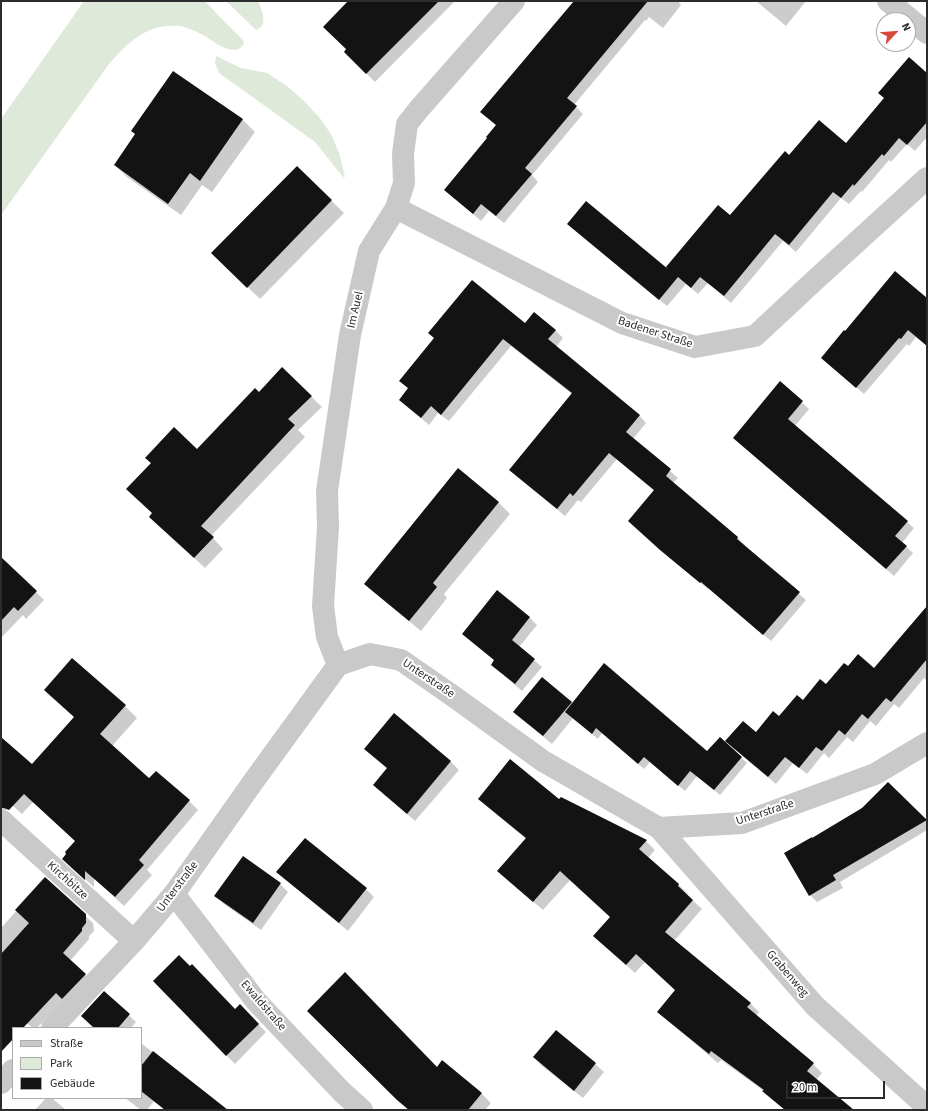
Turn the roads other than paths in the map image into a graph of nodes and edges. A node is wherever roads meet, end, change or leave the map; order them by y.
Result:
1 (514, 1) edge
2 (888, 1) edge
3 (927, 33) edge
4 (927, 178) edge
5 (396, 208) junction
6 (338, 665) junction
7 (927, 744) edge
8 (1, 820) edge
9 (659, 828) junction
10 (174, 894) junction
11 (134, 941) junction
12 (53, 1027) edge
13 (12, 1071) edge
14 (1, 1083) edge
15 (927, 1108) edge
16 (362, 1110) edge

1 - 5 street, Im Auel
2 - 3 street
4 - 5 street, Badener Straße
5 - 6 street, Im Auel
6 - 9 street, Unterstraße
6 - 10 street, Unterstraße
7 - 9 street, Unterstraße
8 - 11 street, Kirchbitze
9 - 15 street, Grabenweg
10 - 11 street, Unterstraße
10 - 16 street, Ewaldstraße
11 - 12 street, Unterstraße
13 - 14 street

